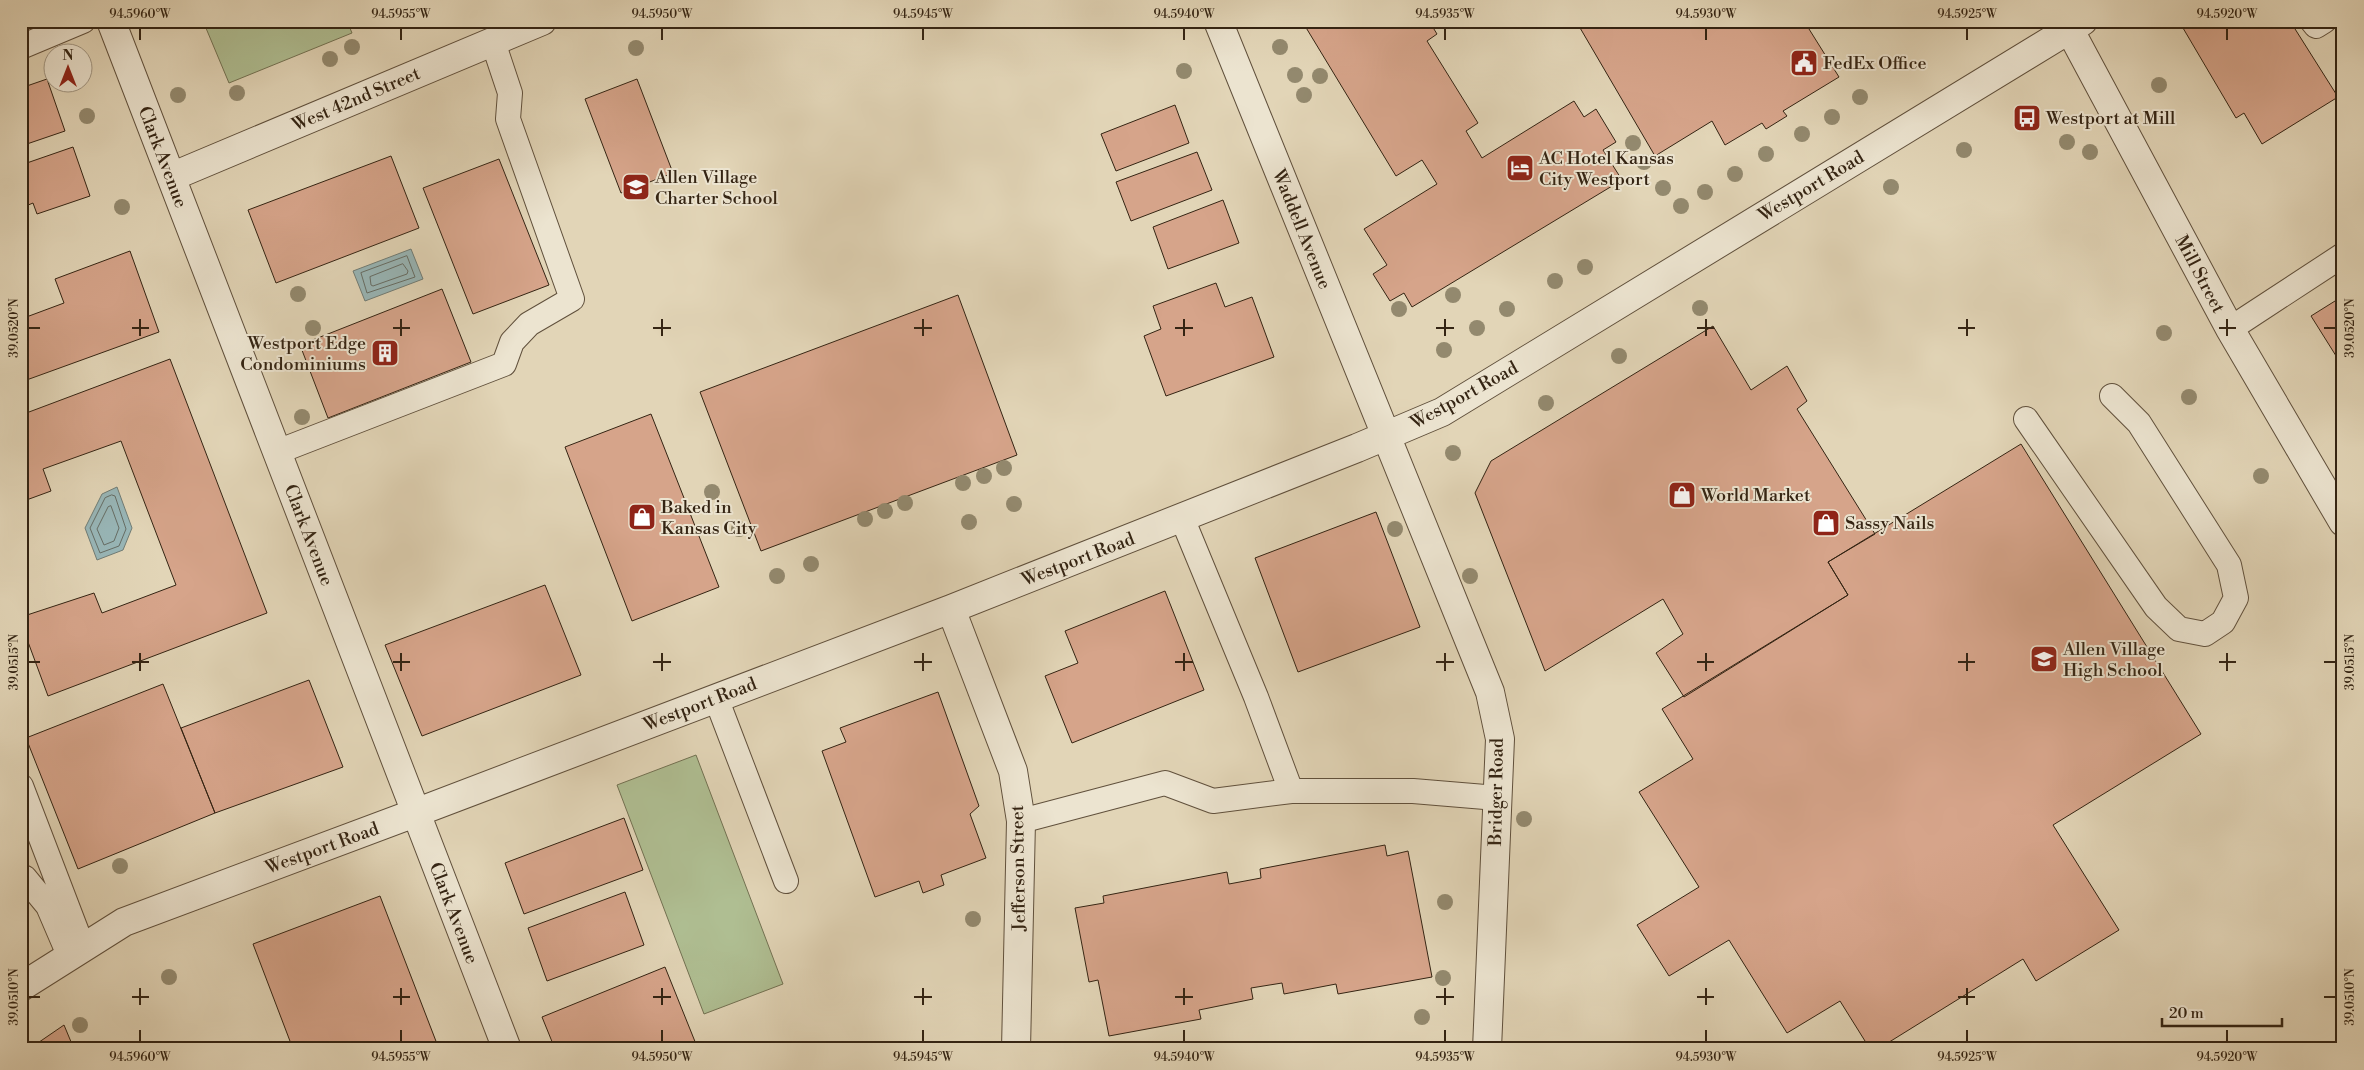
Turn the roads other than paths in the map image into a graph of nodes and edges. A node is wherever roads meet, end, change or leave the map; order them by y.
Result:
1 (84, 21) edge
2 (111, 21) edge
3 (542, 21) edge
4 (1218, 21) edge
5 (2073, 24) edge
6 (493, 42) junction
7 (21, 47) edge
8 (171, 177) junction
9 (2343, 255) edge
10 (2230, 329) junction
11 (2112, 396) dead end
12 (2026, 419) dead end
13 (1385, 437) junction
14 (277, 452) junction
15 (1182, 518) junction
16 (2343, 522) edge
17 (951, 609) junction
18 (716, 698) junction
19 (21, 786) edge
20 (1291, 791) junction
21 (1498, 798) junction
22 (415, 813) junction
23 (1021, 821) junction
24 (21, 876) edge
25 (786, 881) dead end
26 (76, 952) junction
27 (21, 987) edge
28 (507, 1049) edge
29 (1016, 1049) edge
30 (1487, 1049) edge

1 - 7 lane
2 - 8 street, Clark Avenue
3 - 6 street, West 42nd Street
4 - 13 street, Waddell Avenue
5 - 10 street, Mill Street
5 - 13 street, Westport Road
6 - 8 street, West 42nd Street
6 - 14 lane
8 - 14 street, Clark Avenue
9 - 10 lane
10 - 16 street, Mill Street
11 - 12 lane
13 - 15 street, Westport Road
13 - 21 street, Bridger Road
14 - 22 street, Clark Avenue
15 - 17 street, Westport Road
15 - 20 lane
17 - 18 street, Westport Road
17 - 23 street, Jefferson Street
18 - 22 street, Westport Road
18 - 25 lane
19 - 26 lane
20 - 21 lane
20 - 23 lane
21 - 30 street, Bridger Road
22 - 26 street, Westport Road
22 - 28 street, Clark Avenue
23 - 29 street, Jefferson Street
24 - 26 lane
26 - 27 street, Westport Road

